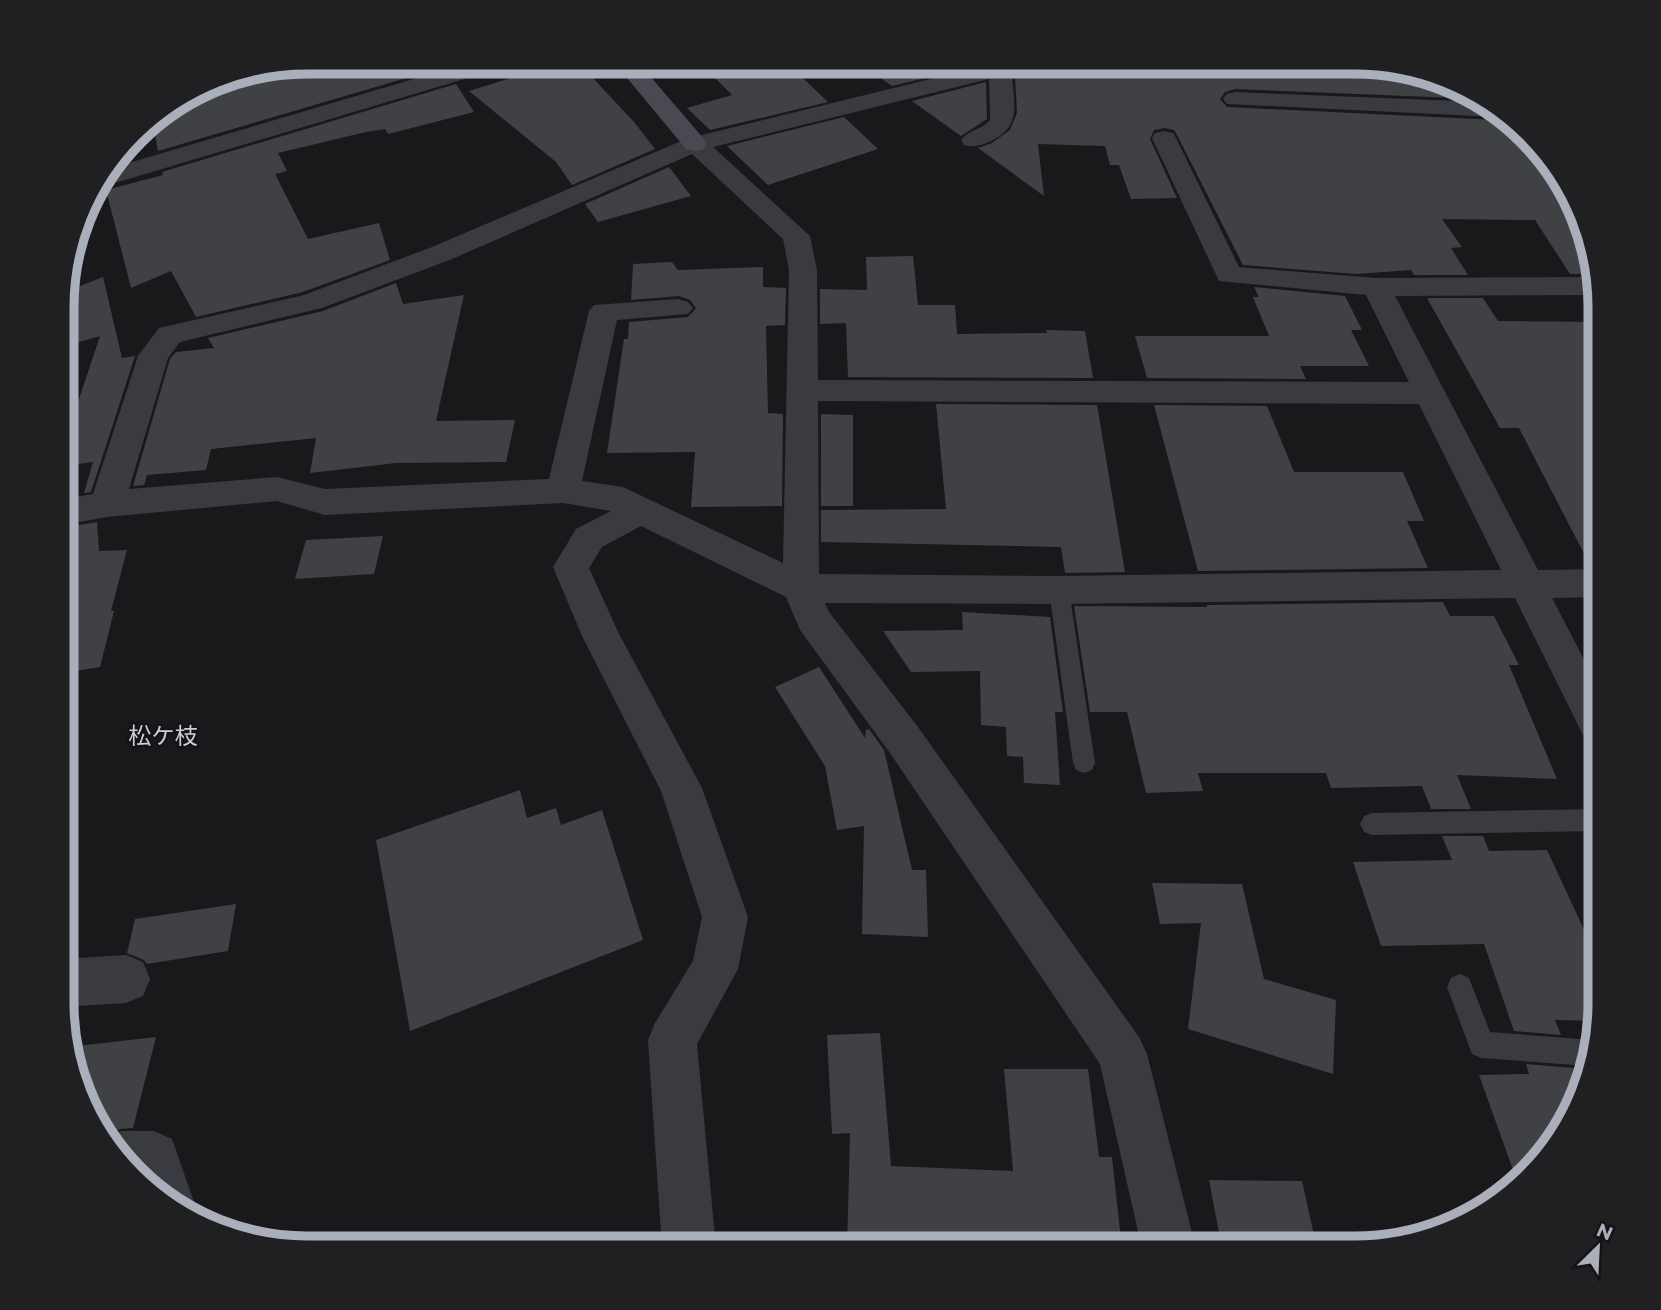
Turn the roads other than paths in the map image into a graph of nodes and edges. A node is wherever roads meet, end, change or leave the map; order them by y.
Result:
1 (456, 74) edge
2 (636, 74) edge
3 (980, 74) edge
4 (1000, 74) edge
5 (1235, 99) dead end
6 (1477, 109) edge
7 (1164, 138) dead end
8 (973, 140) dead end
9 (695, 144) junction
10 (114, 176) edge
11 (1587, 286) edge
12 (1376, 287) junction
13 (678, 309) dead end
14 (801, 390) junction
15 (1430, 393) junction
16 (563, 491) junction
17 (107, 504) junction
18 (74, 510) edge
19 (641, 510) junction
20 (1526, 583) junction
21 (1588, 583) edge
22 (801, 588) junction
23 (1059, 590) junction
24 (1587, 703) edge
25 (1084, 763) dead end
26 (1587, 820) edge
27 (1372, 824) dead end
28 (125, 979) dead end
29 (74, 982) edge
30 (1460, 987) dead end
31 (1582, 1052) edge
32 (131, 1157) edge
33 (162, 1186) edge
34 (688, 1236) edge
35 (1166, 1236) edge

1 - 10 street
2 - 9 street
3 - 9 street
4 - 8 street
5 - 6 street
7 - 12 street
9 - 14 street
9 - 17 street
11 - 12 street
12 - 15 street
13 - 16 street
14 - 15 street
14 - 22 street
15 - 20 street
16 - 17 street
16 - 19 street
17 - 18 street
19 - 22 street
19 - 34 street
20 - 21 street
20 - 23 street
20 - 24 street
22 - 23 street
22 - 35 street
23 - 25 lane
26 - 27 lane
28 - 29 street
30 - 31 lane
32 - 33 street

